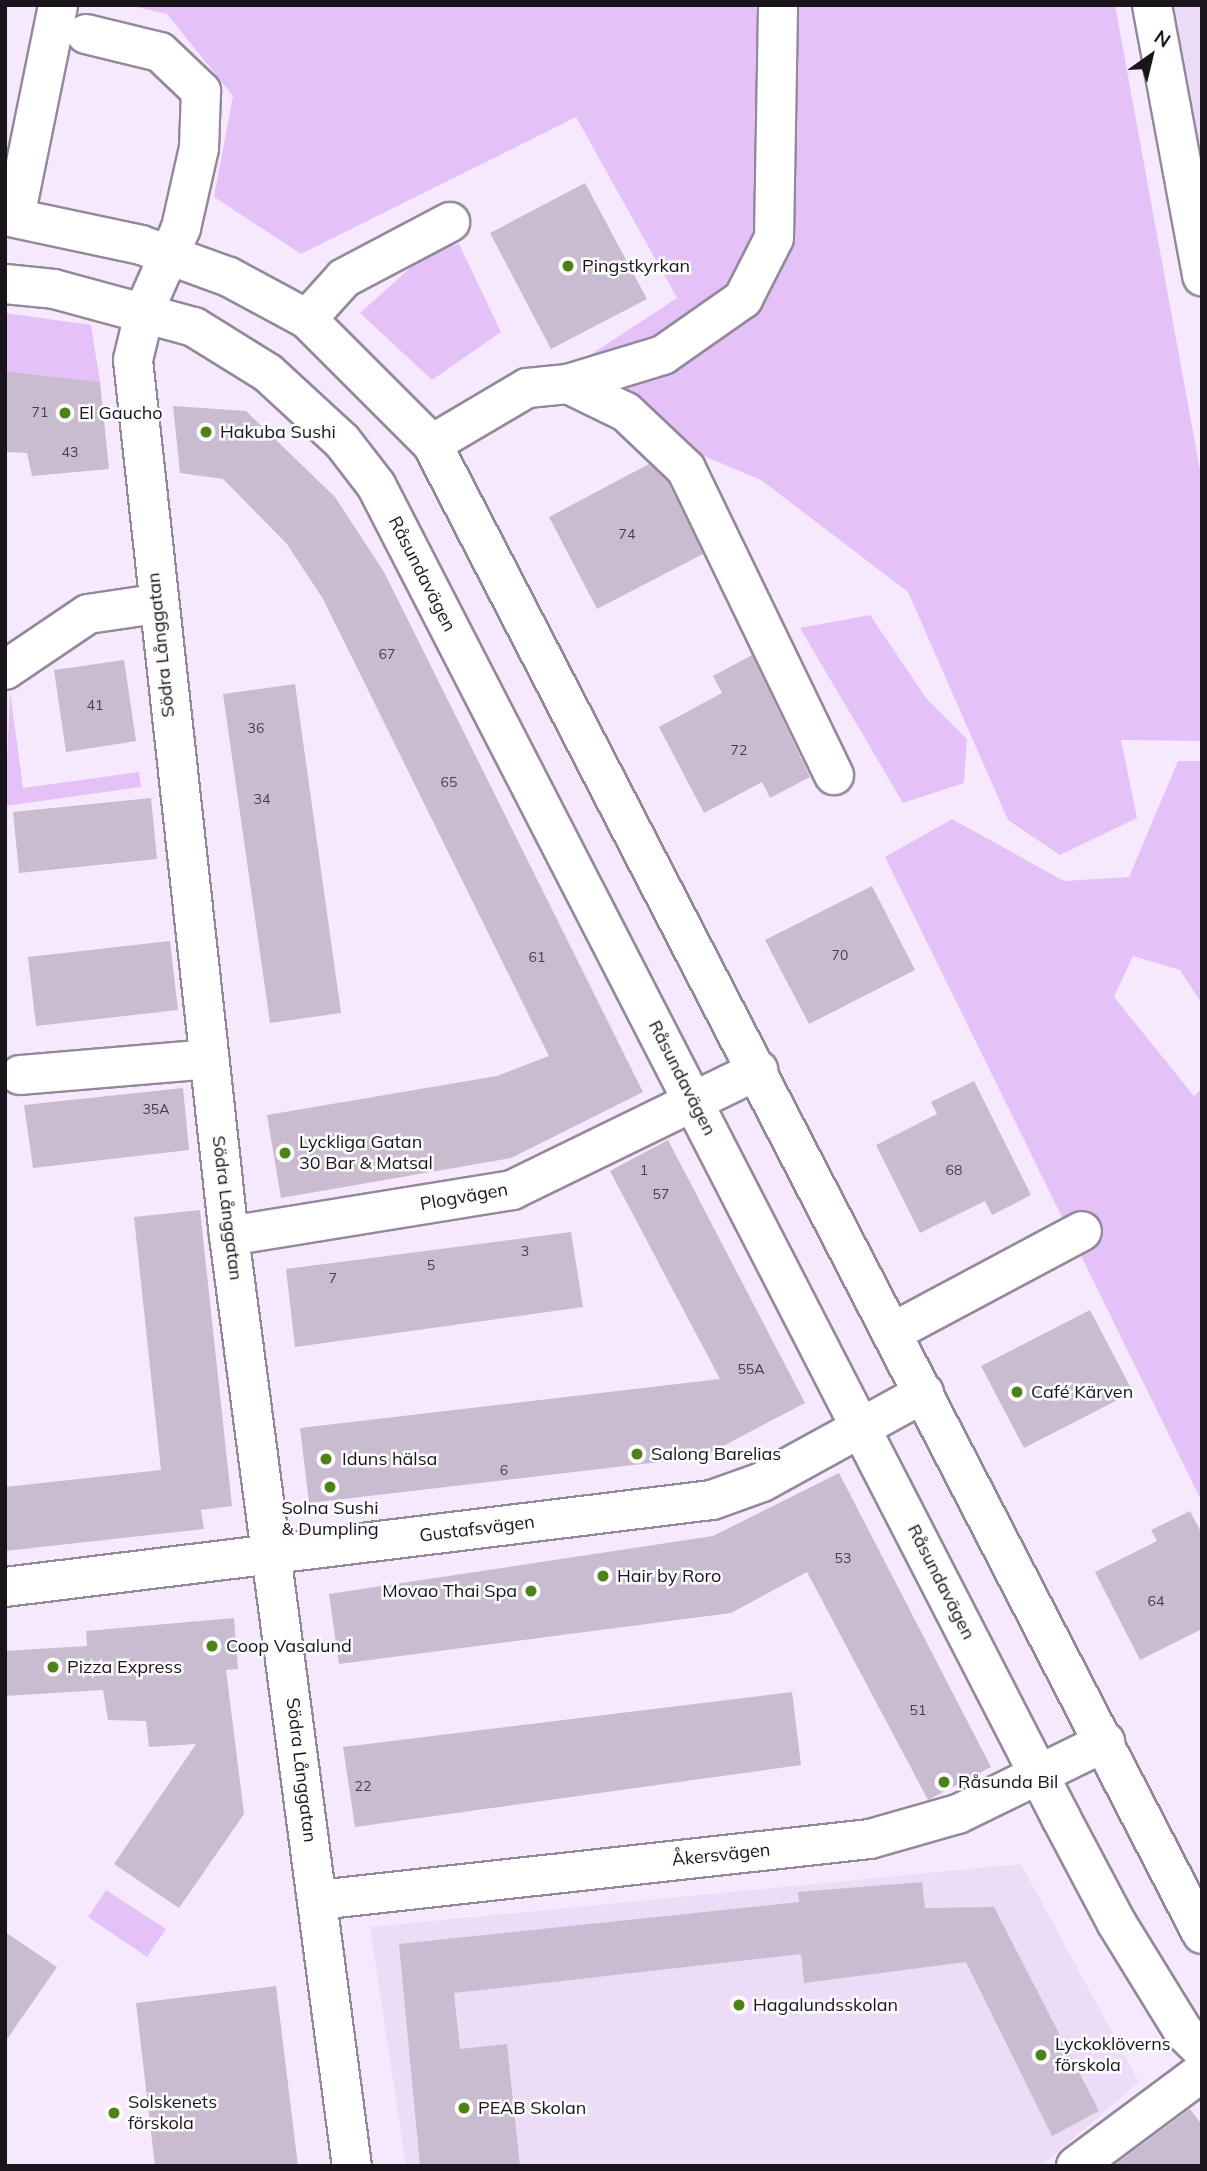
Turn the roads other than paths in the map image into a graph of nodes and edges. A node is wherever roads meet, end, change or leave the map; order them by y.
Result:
1 (58, 5) edge
2 (778, 5) edge
3 (1152, 5) edge
4 (86, 34) dead end
5 (10, 216) edge
6 (450, 222) dead end
7 (169, 254) junction
8 (1202, 276) edge
9 (5, 284) edge
10 (145, 309) junction
11 (307, 319) junction
12 (568, 384) junction
13 (432, 444) junction
14 (156, 604) junction
15 (5, 670) edge
16 (834, 775) dead end
17 (209, 1059) junction
18 (758, 1070) junction
19 (20, 1075) dead end
20 (694, 1102) junction
21 (1082, 1231) dead end
22 (229, 1236) junction
23 (893, 1332) junction
24 (924, 1393) junction
25 (862, 1426) junction
26 (273, 1554) junction
27 (5, 1587) edge
28 (1105, 1742) junction
29 (1040, 1775) junction
30 (318, 1900) junction
31 (1202, 1934) edge
32 (1198, 2077) edge
33 (352, 2166) edge
34 (1076, 2166) edge

1 - 5 street
2 - 12 street
3 - 8 street
4 - 7 street, Södra Långgatan
5 - 7 street
6 - 11 street
7 - 10 street, Södra Långgatan
7 - 11 street
9 - 10 street, Råsundavägen
10 - 14 street, Södra Långgatan
10 - 20 street, Råsundavägen
11 - 13 street
12 - 13 street
12 - 16 street
13 - 18 street
14 - 15 street
14 - 17 street, Södra Långgatan
17 - 19 street
17 - 22 street, Södra Långgatan
18 - 20 street, Plogvägen
18 - 23 street
20 - 22 street, Plogvägen
20 - 25 street, Råsundavägen
21 - 23 street
22 - 26 street, Södra Långgatan
23 - 24 street
24 - 25 street, Gustafsvägen
24 - 28 street
25 - 26 street, Gustafsvägen
25 - 29 street, Råsundavägen
26 - 27 street, Gustafsvägen
26 - 30 street, Södra Långgatan
28 - 29 street, Åkersvägen
28 - 31 street
29 - 30 street, Åkersvägen
29 - 32 street, Råsundavägen
30 - 33 street, Södra Långgatan
32 - 34 street

